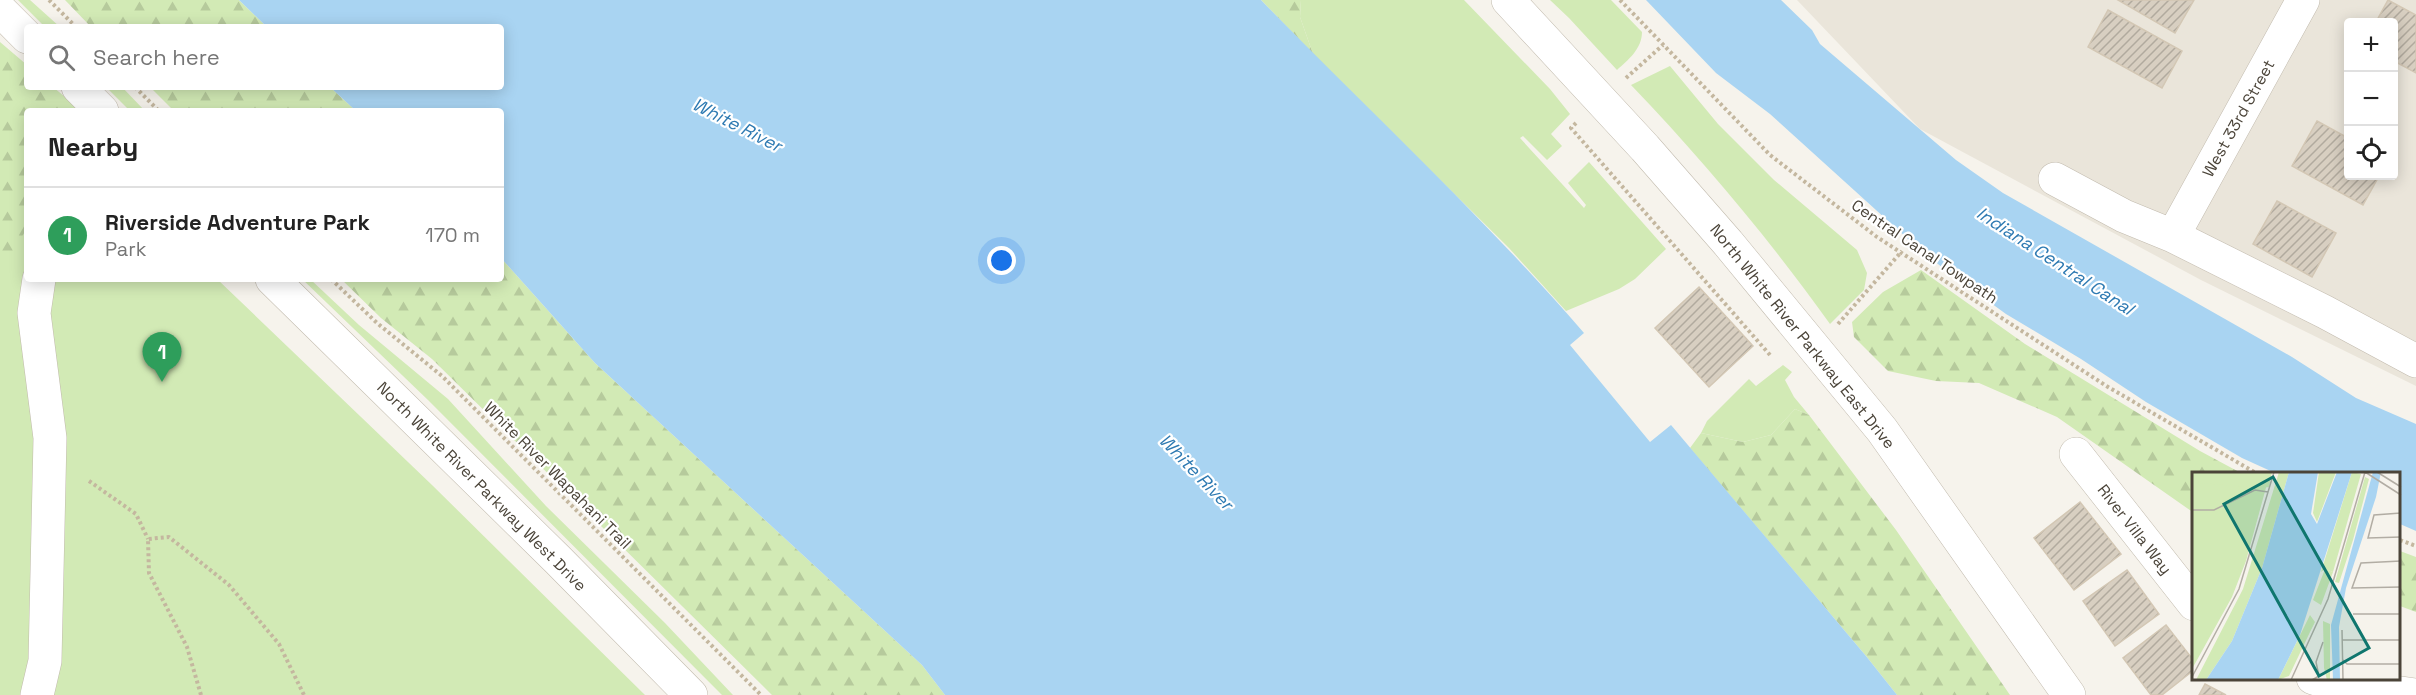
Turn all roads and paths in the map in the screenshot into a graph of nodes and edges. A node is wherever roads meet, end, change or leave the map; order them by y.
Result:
1 (49, 0) edge
2 (1508, 0) edge
3 (1620, 0) edge
4 (2302, 0) edge
5 (0, 10) edge
6 (73, 24) edge
7 (24, 34) edge
8 (81, 90) edge
9 (138, 90) edge
10 (99, 108) edge
11 (156, 108) edge
12 (2055, 179) dead end
13 (2173, 236) junction
14 (39, 282) edge
15 (275, 282) edge
16 (334, 282) edge
17 (2407, 351) edge
18 (2076, 454) dead end
19 (2254, 472) edge
20 (88, 481) dead end
21 (148, 539) junction
22 (2401, 540) edge
23 (2416, 546) edge
24 (2192, 601) edge
25 (2320, 680) edge
26 (37, 695) edge
27 (201, 695) edge
28 (304, 695) edge
29 (692, 695) edge
30 (761, 695) edge
31 (2069, 695) edge
32 (2415, 695) edge

1 - 6 path
2 - 31 street, North White River Parkway East Drive
3 - 19 path, Central Canal Towpath
4 - 13 street, West 33rd Street
5 - 7 street
8 - 10 street
9 - 11 path
12 - 13 street
13 - 17 street
14 - 26 street
15 - 29 street, North White River Parkway West Drive
16 - 30 path, White River Wapahani Trail
18 - 24 street, River Villa Way
20 - 21 path
21 - 27 path
21 - 28 path
22 - 23 path
25 - 32 street

